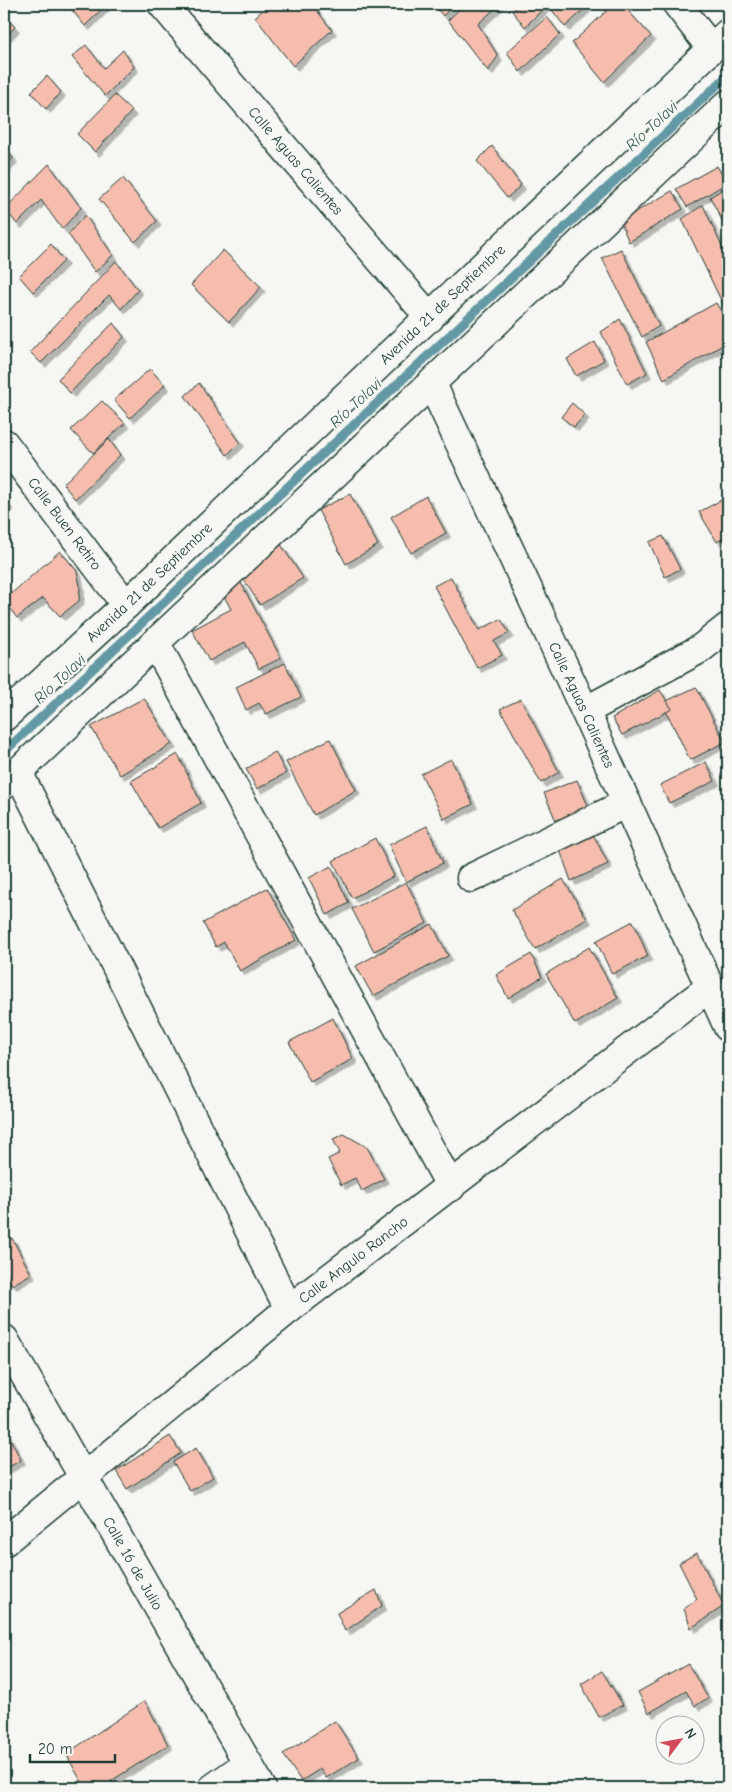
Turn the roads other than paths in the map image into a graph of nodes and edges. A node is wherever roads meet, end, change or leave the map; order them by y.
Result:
1 (162, 4) edge
2 (677, 4) edge
3 (720, 41) edge
4 (728, 104) edge
5 (430, 318) junction
6 (432, 384) junction
7 (4, 443) edge
8 (126, 605) junction
9 (728, 627) edge
10 (156, 644) junction
11 (585, 711) junction
12 (4, 717) edge
13 (11, 778) edge
14 (627, 804) junction
15 (471, 878) dead end
16 (710, 987) junction
17 (728, 1027) edge
18 (451, 1187) junction
19 (289, 1309) junction
20 (4, 1339) edge
21 (82, 1478) junction
22 (4, 1542) edge
23 (248, 1763) junction
24 (213, 1788) edge
25 (262, 1788) edge

1 - 5 street, Calle Aguas Calientes
2 - 3 street
3 - 5 street, Avenida 21 de Septiembre
4 - 6 street
5 - 8 street, Avenida 21 de Septiembre
6 - 10 street
6 - 11 street, Calle Aguas Calientes
7 - 8 street, Calle Buen Retiro
8 - 12 street, Avenida 21 de Septiembre
9 - 11 street
10 - 13 street
10 - 18 street
11 - 14 street, Calle Aguas Calientes
13 - 19 street
14 - 15 street
14 - 16 street, Calle Aguas Calientes
16 - 17 street, Calle Aguas Calientes
16 - 18 street, Calle Angulo Rancho
18 - 19 street, Calle Angulo Rancho
19 - 21 street, Calle Angulo Rancho
20 - 21 street, Calle 16 de Julio
21 - 22 street, Calle Angulo Rancho
21 - 23 street, Calle 16 de Julio
23 - 24 street
23 - 25 street, Calle 16 de Julio

